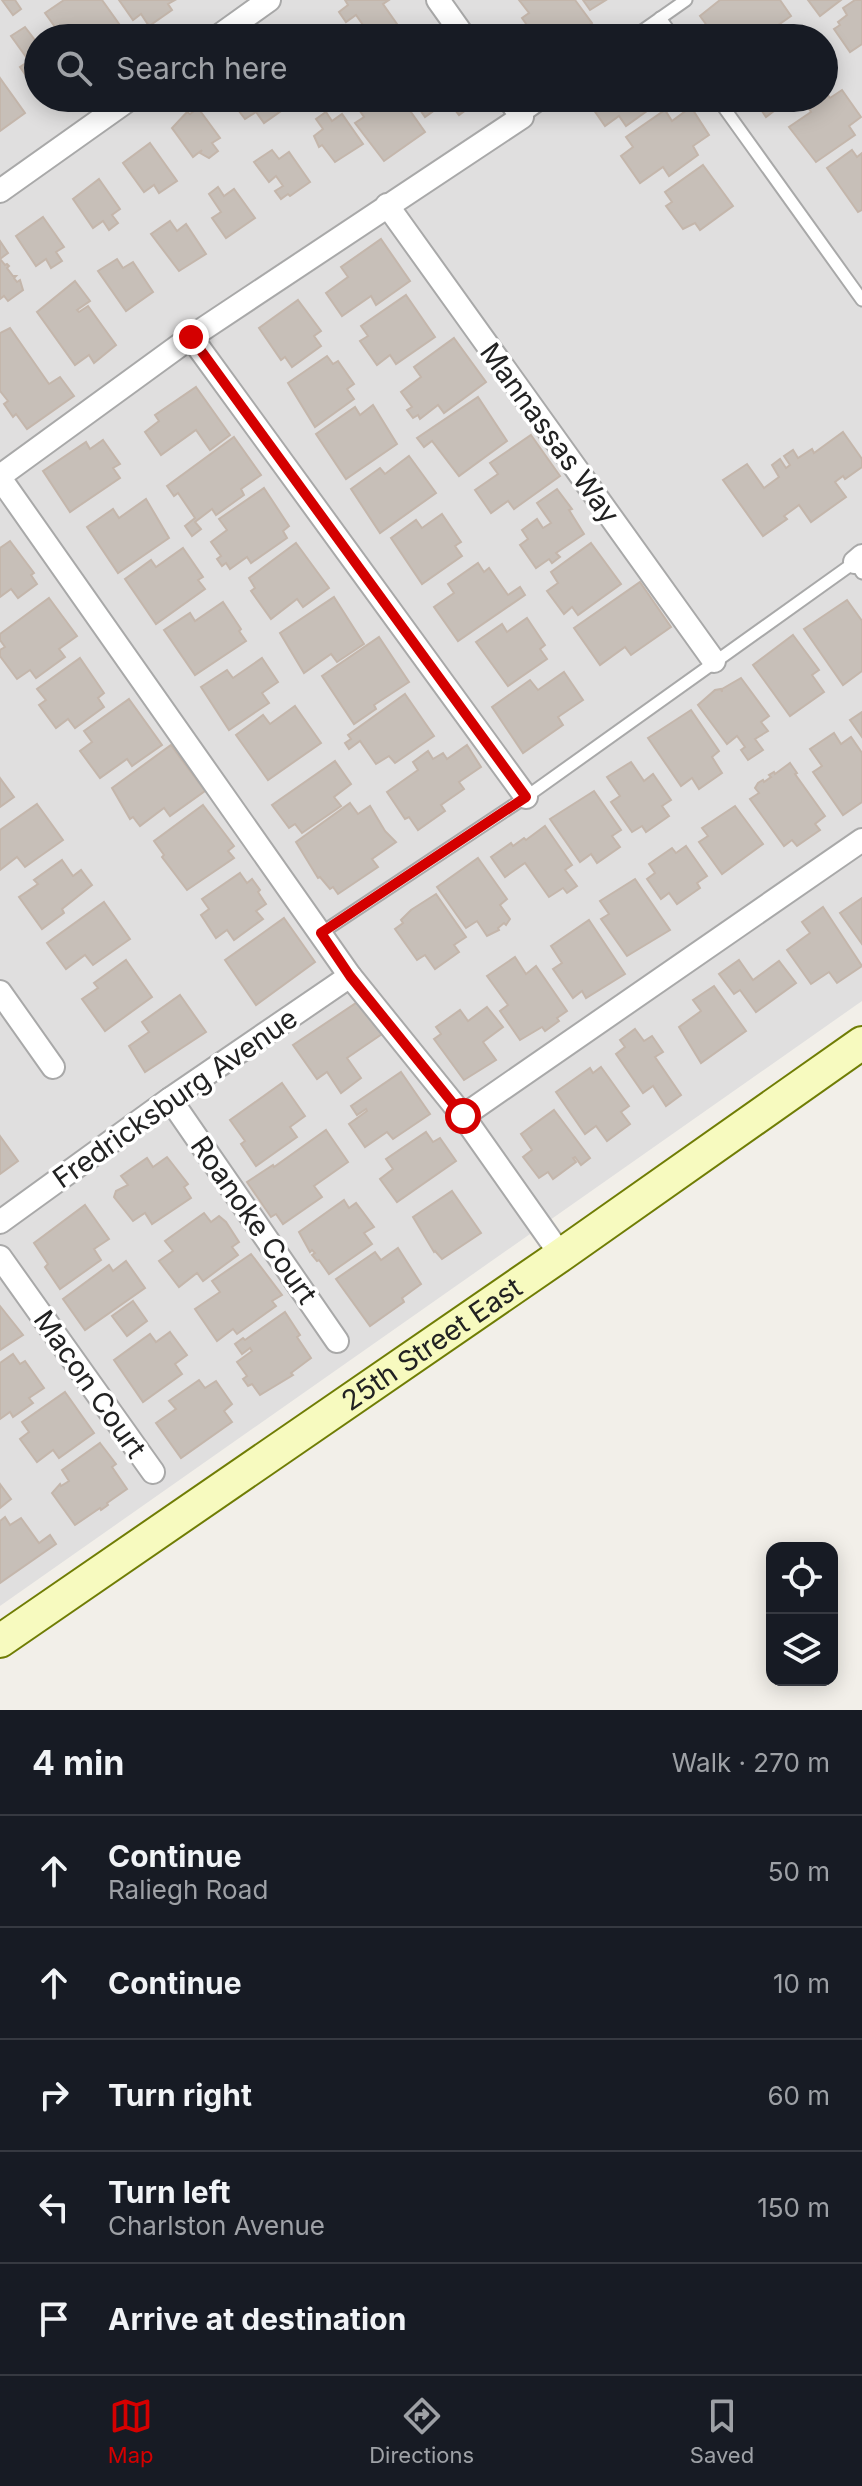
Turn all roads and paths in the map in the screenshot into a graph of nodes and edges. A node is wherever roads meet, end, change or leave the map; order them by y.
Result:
1 (269, 0) edge
2 (438, 0) edge
3 (686, 0) edge
4 (660, 18) junction
5 (236, 24) edge
6 (455, 24) edge
7 (652, 24) edge
8 (664, 24) edge
9 (111, 112) edge
10 (518, 112) edge
11 (529, 112) edge
12 (727, 112) edge
13 (522, 117) junction
14 (0, 191) edge
15 (387, 205) junction
16 (862, 300) edge
17 (191, 337) junction
18 (0, 477) edge
19 (860, 564) edge
20 (714, 661) junction
21 (526, 797) junction
22 (862, 840) edge
23 (321, 933) junction
24 (350, 976) junction
25 (0, 992) edge
26 (862, 1043) edge
27 (53, 1067) dead end
28 (170, 1099) junction
29 (463, 1116) junction
30 (0, 1222) edge
31 (561, 1255) junction
32 (0, 1257) edge
33 (337, 1341) dead end
34 (153, 1472) dead end
35 (0, 1641) edge

1 - 5 street
2 - 6 street
3 - 4 lane
4 - 7 lane
4 - 8 lane
9 - 14 street
10 - 13 street
11 - 13 lane
12 - 16 lane
13 - 15 street
15 - 17 street
15 - 20 street, Mannassas Way
17 - 18 street
17 - 21 street
18 - 23 street
19 - 20 lane
20 - 21 lane
21 - 23 lane
22 - 29 street
23 - 24 street
24 - 28 street, Fredricksburg Avenue
24 - 29 street
25 - 27 street
26 - 31 street, 25th Street East
28 - 30 street, Fredricksburg Avenue
28 - 33 street, Roanoke Court
29 - 31 street
31 - 35 street, 25th Street East
32 - 34 street, Macon Court

